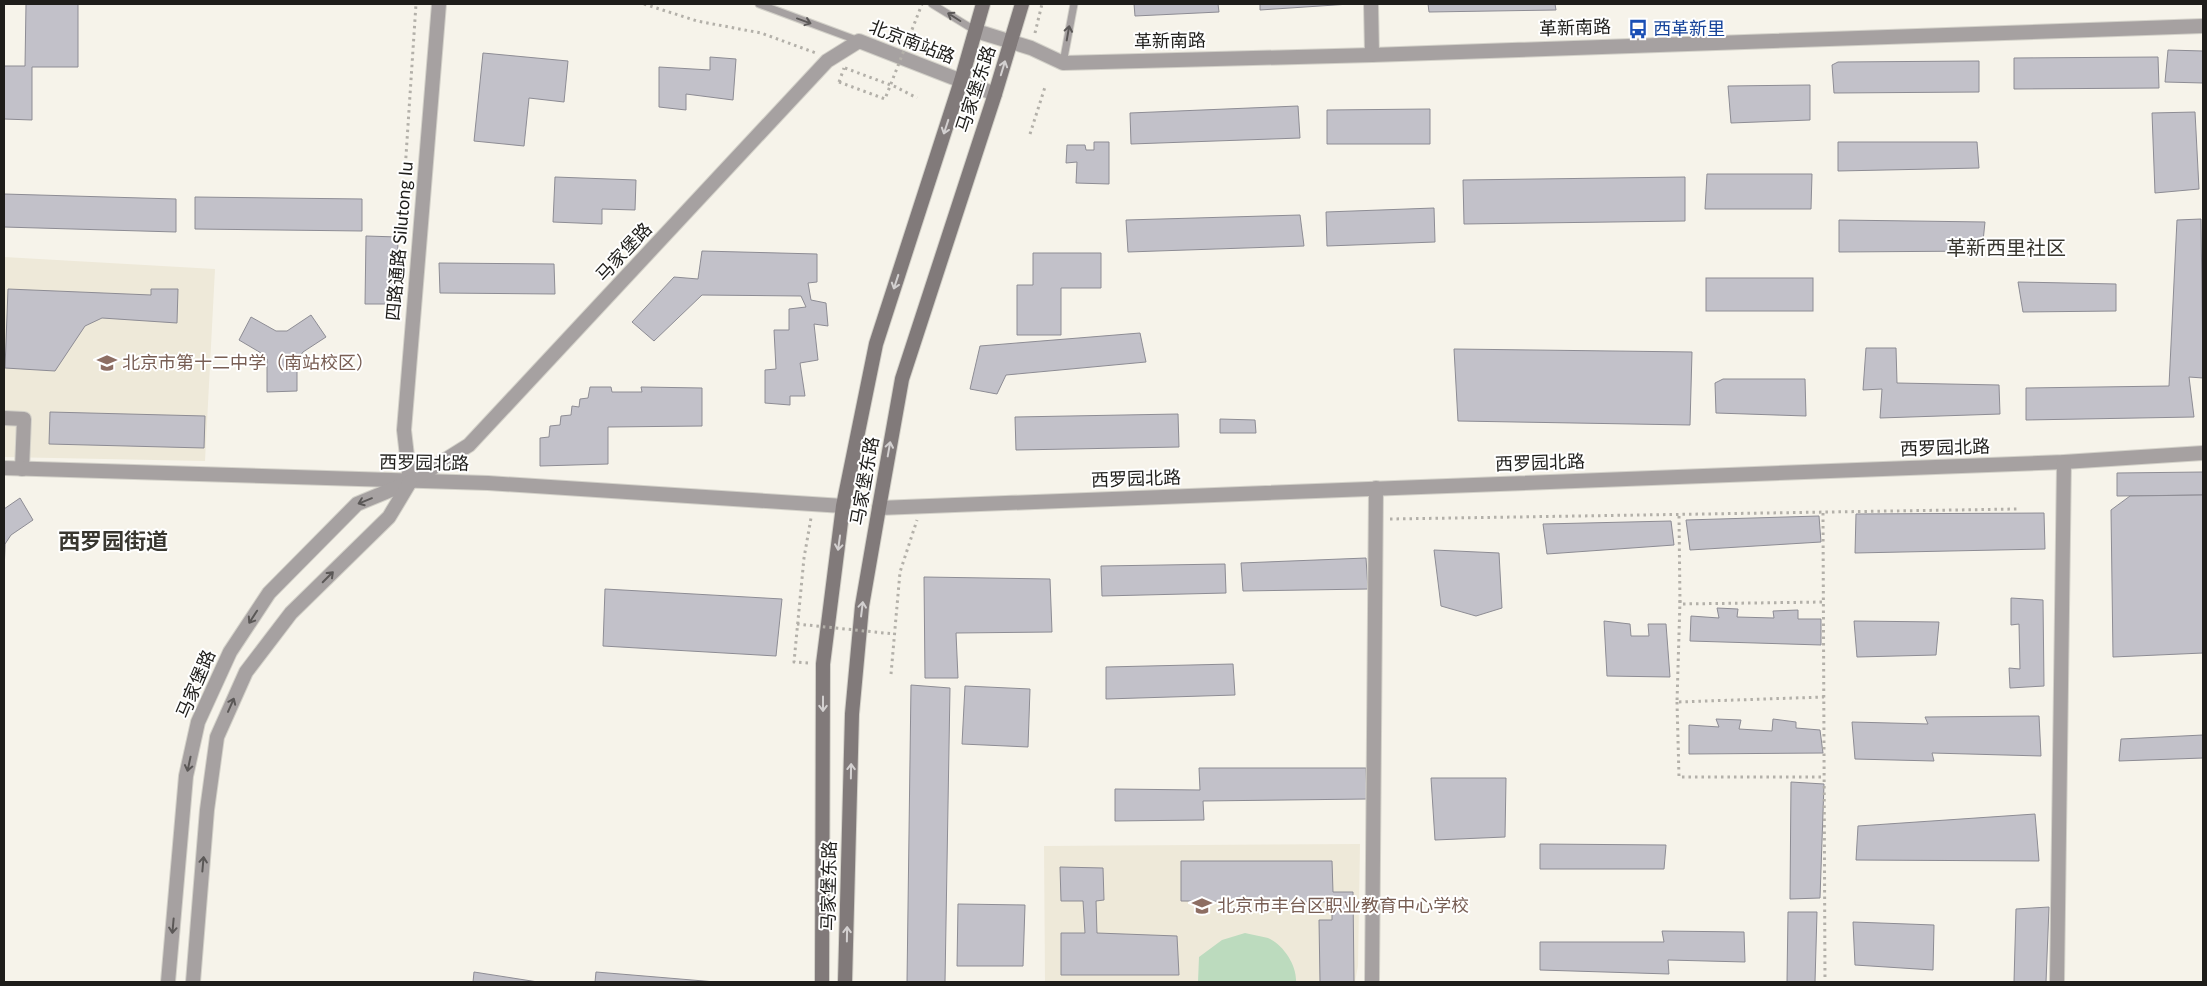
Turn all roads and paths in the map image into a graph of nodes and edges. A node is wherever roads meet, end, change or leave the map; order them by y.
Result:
1 (416, 4) edge
2 (438, 4) edge
3 (644, 4) edge
4 (759, 4) edge
5 (922, 4) edge
6 (932, 4) edge
7 (983, 4) edge
8 (1022, 4) edge
9 (1042, 4) edge
10 (1074, 4) edge
11 (1371, 4) edge
12 (2203, 26) edge
13 (976, 31) junction
14 (859, 41) junction
15 (1012, 41) junction
16 (1031, 48) junction
17 (1372, 55) junction
18 (827, 61) junction
19 (1063, 63) junction
20 (845, 68) junction
21 (961, 81) junction
22 (1045, 87) dead end
23 (995, 94) junction
24 (917, 98) dead end
25 (1030, 134) dead end
26 (405, 171) dead end
27 (4, 418) edge
28 (2203, 454) edge
29 (2064, 462) junction
30 (4, 468) edge
31 (22, 469) junction
32 (410, 482) junction
33 (1376, 488) junction
34 (814, 505) junction
35 (844, 506) junction
36 (922, 506) junction
37 (879, 508) junction
38 (2017, 509) dead end
39 (1823, 513) junction
40 (1679, 516) junction
41 (1376, 519) junction
42 (1680, 600) junction
43 (1824, 602) junction
44 (796, 624) junction
45 (894, 634) junction
46 (794, 662) dead end
47 (891, 674) dead end
48 (1824, 697) junction
49 (1678, 702) junction
50 (1824, 777) junction
51 (168, 982) edge
52 (193, 982) edge
53 (822, 982) edge
54 (845, 982) edge
55 (1372, 982) edge
56 (1825, 982) edge
57 (2057, 982) edge

1 - 26 path
2 - 32 street, 四路通路 Silutong lu
3 - 18 path
4 -> 14 lane, 北京南站路
5 - 20 path, bridge
13 -> 6 lane, 北京南站路
7 - 13 main road, 马家堡东路
8 - 15 main road, 马家堡东路
9 - 16 path
19 -> 10 lane
11 - 17 street
12 - 17 street, 革新南路
13 - 15 street, 革新南路
13 - 21 main road, 马家堡东路
14 - 18 street, 马家堡路
14 - 21 street, 北京南站路
15 - 16 street, 革新南路
23 -> 15 main road, 马家堡东路
16 - 19 street, 革新南路
17 - 19 street, 革新南路
18 - 20 path
18 - 32 street, 马家堡路
20 - 24 path
21 - 23 street, 北京南站路
21 -> 35 main road, 马家堡东路
22 - 25 path
37 -> 23 main road, 马家堡东路
27 - 31 street
28 - 29 street, 西罗园北路
29 - 33 street, 西罗园北路
29 - 57 street
30 - 31 street, 西罗园北路
31 - 32 street, 西罗园北路
32 - 34 street, 西罗园北路
32 -> 51 street, 马家堡路
52 -> 32 street, 马家堡路
33 - 36 street, 西罗园北路
33 - 41 street
34 - 35 street, 西罗园北路
34 - 44 path
35 -> 53 main road, 马家堡东路
36 - 37 street, 西罗园北路
36 - 45 path
54 -> 37 main road, 马家堡东路
38 - 39 path
39 - 40 path
39 - 43 path
40 - 41 path
40 - 42 path
41 - 55 street
42 - 43 path
42 - 49 path
43 - 48 path
44 - 45 path, bridge
44 - 46 path
45 - 47 path
48 - 49 path
48 - 50 path
49 - 50 path
50 - 56 path

